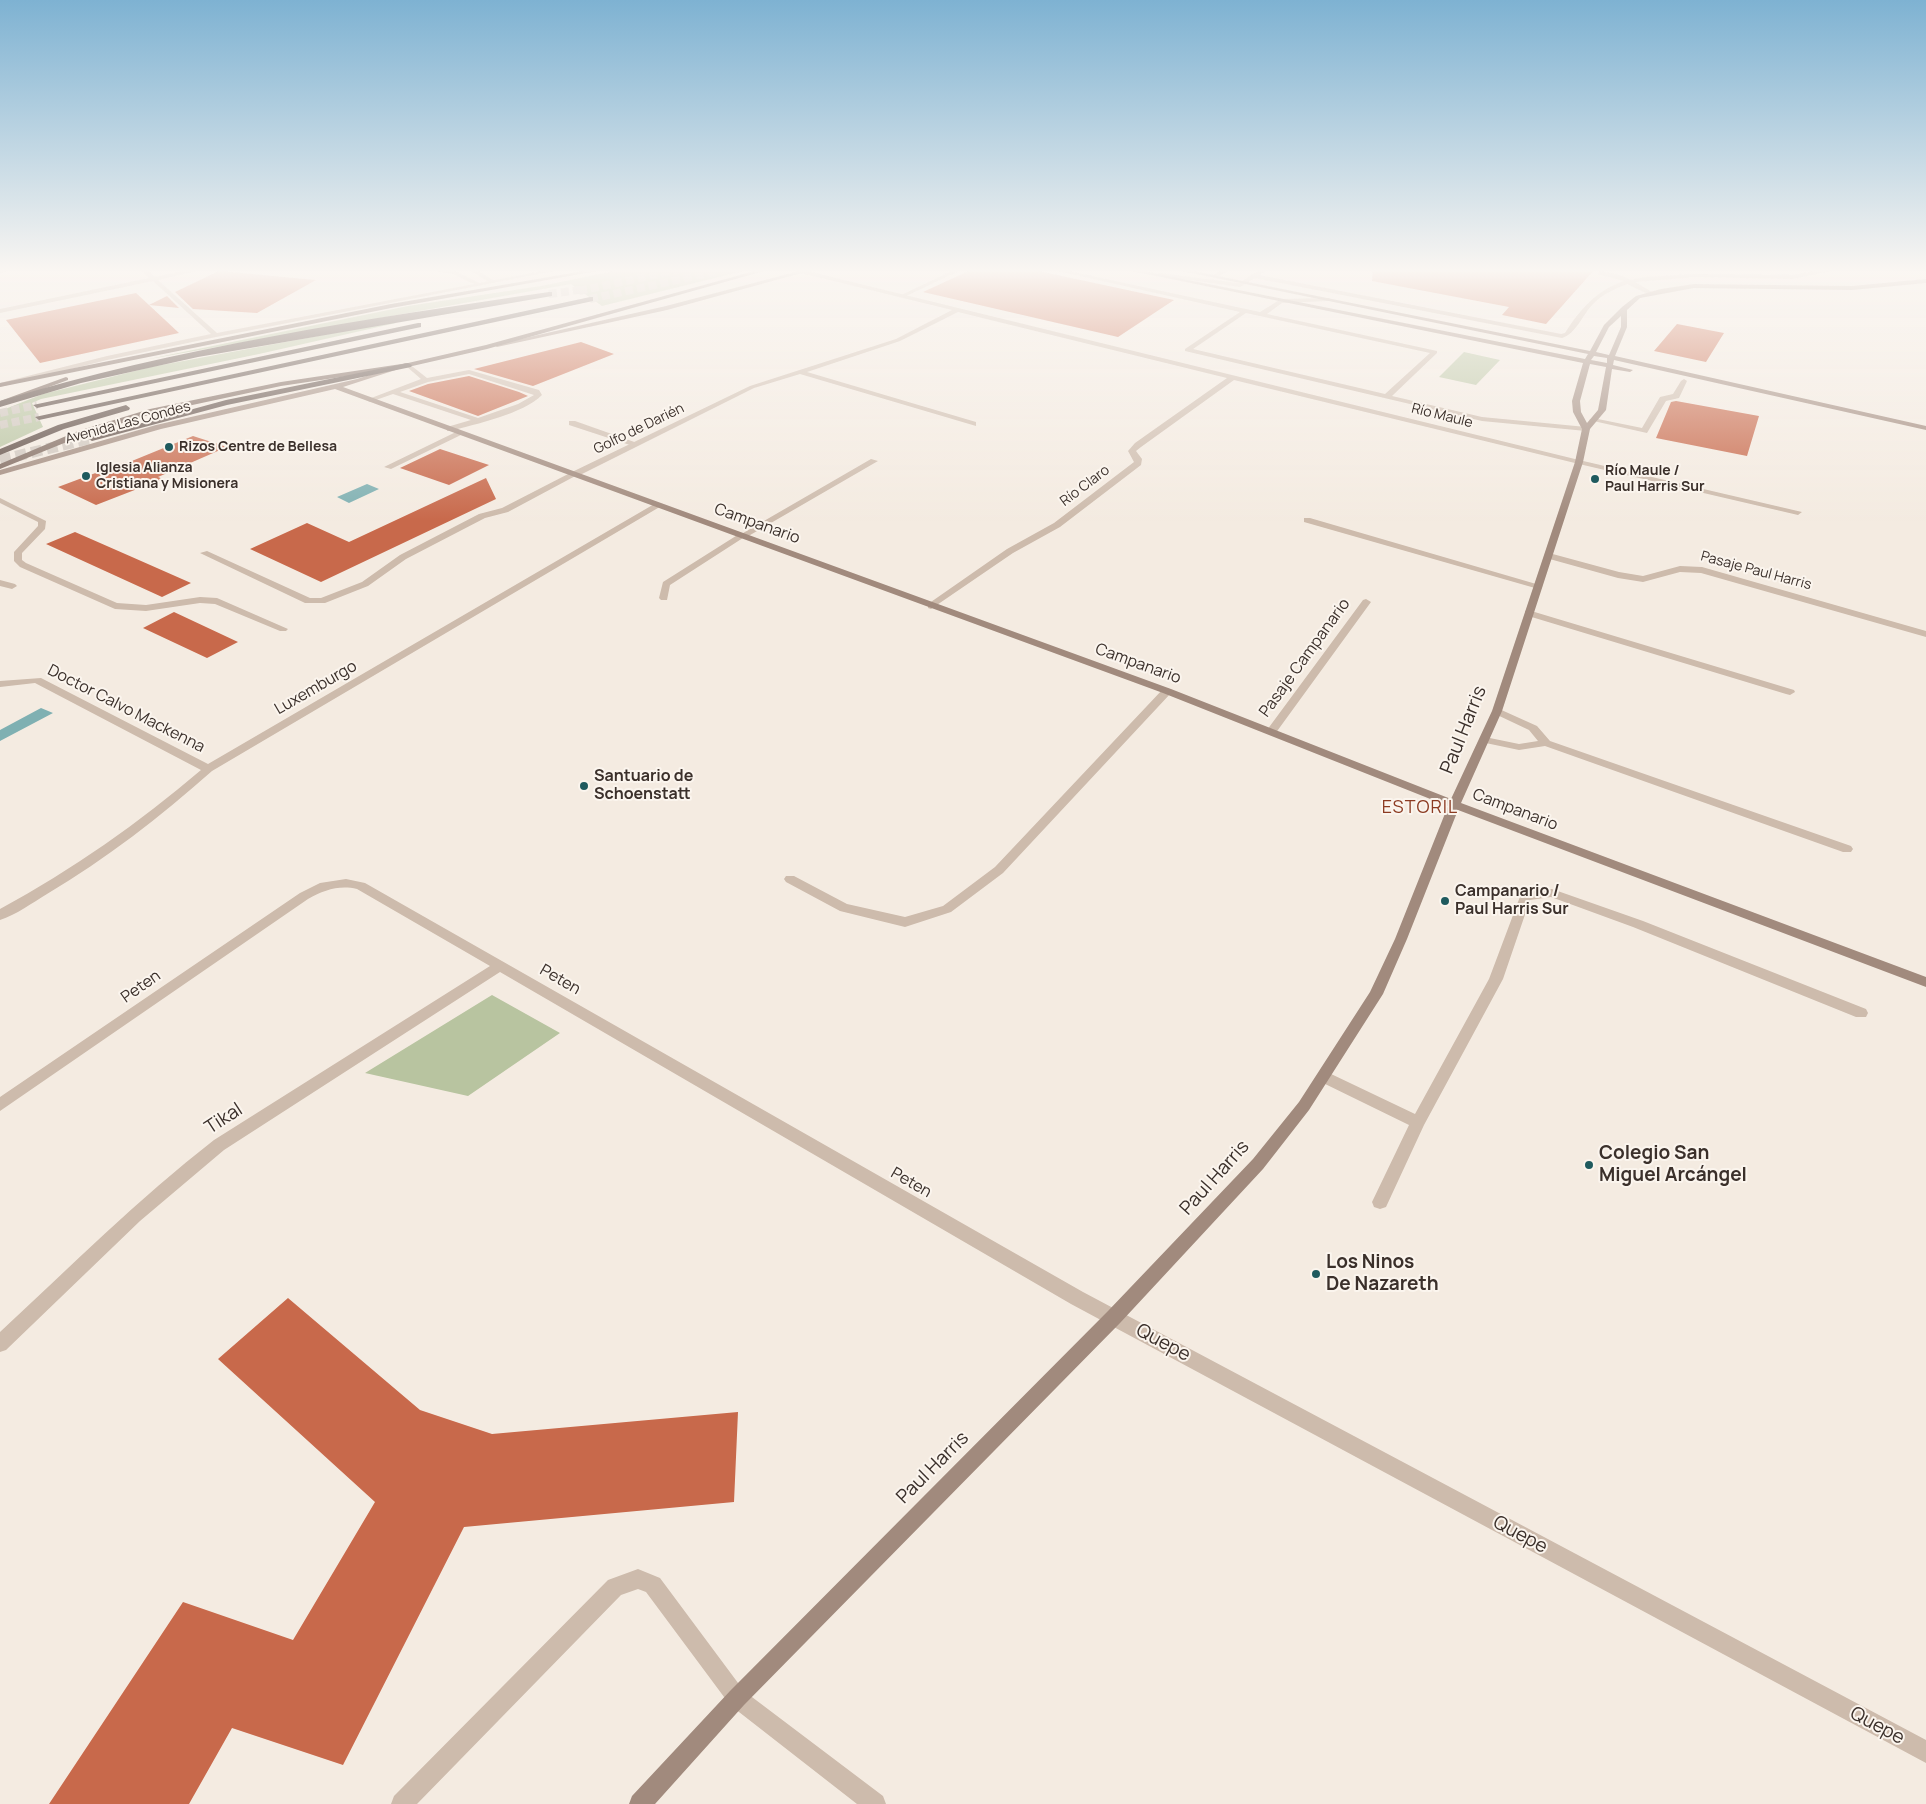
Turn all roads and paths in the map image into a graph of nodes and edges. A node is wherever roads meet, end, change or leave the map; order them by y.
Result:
1 (131, 353) edge
2 (161, 353) edge
3 (208, 353) edge
4 (283, 353) edge
5 (334, 353) edge
6 (357, 353) edge
7 (460, 353) edge
8 (855, 353) edge
9 (1137, 353) edge
10 (1200, 353) edge
11 (1434, 353) edge
12 (1547, 353) edge
13 (1591, 353) joint
14 (1613, 353) edge
15 (1611, 357) junction
16 (133, 359) junction
17 (1587, 361) junction
18 (408, 365) junction
19 (1610, 366) junction
20 (797, 371) junction
21 (1233, 377) junction
22 (426, 380) junction
23 (1684, 381) junction
24 (0, 385) edge
25 (334, 386) junction
26 (393, 392) junction
27 (1386, 397) junction
28 (1791, 399) junction
29 (370, 400) junction
30 (0, 403) edge
31 (37, 405) tunnel mouth
32 (39, 417) tunnel mouth
33 (478, 420) junction
34 (1593, 420) junction
35 (572, 423) dead end
36 (973, 424) dead end
37 (1585, 426) junction
38 (1926, 428) edge
39 (450, 429) junction
40 (461, 433) junction
41 (92, 438) tunnel mouth
42 (636, 444) junction
43 (39, 450) junction
44 (0, 452) edge
45 (874, 461) dead end
46 (0, 462) edge
47 (1579, 462) junction
48 (0, 467) edge
49 (388, 467) dead end
50 (564, 471) junction
51 (0, 472) edge
52 (575, 474) junction
53 (0, 500) edge
54 (509, 500) dead end
55 (659, 505) junction
56 (1798, 512) dead end
57 (1307, 520) dead end
58 (742, 536) junction
59 (204, 553) dead end
60 (1549, 556) junction
61 (0, 583) edge
62 (12, 586) dead end
63 (1538, 586) junction
64 (664, 598) dead end
65 (1366, 602) dead end
66 (931, 606) junction
67 (1528, 613) junction
68 (283, 629) dead end
69 (1926, 634) edge
70 (0, 684) edge
71 (1167, 691) junction
72 (1790, 692) dead end
73 (1497, 711) junction
74 (1271, 732) junction
75 (1485, 740) junction
76 (1546, 743) junction
77 (208, 769) junction
78 (1455, 805) junction
79 (1847, 849) dead end
80 (790, 879) dead end
81 (0, 915) edge
82 (500, 966) junction
83 (1926, 982) edge
84 (1861, 1013) dead end
85 (1324, 1077) junction
86 (0, 1105) edge
87 (1418, 1122) junction
88 (1380, 1202) dead end
89 (1114, 1317) junction
90 (0, 1344) edge
91 (737, 1698) junction
92 (1926, 1752) edge
93 (402, 1804) edge
94 (640, 1804) edge
95 (875, 1804) edge

1 - 24 street
2 - 16 main road
3 - 30 highway
4 - 31 highway
5 - 32 highway
6 - 44 highway
7 - 18 main road, Avenida Las Condes
8 - 20 street, Golfo de Darién
9 - 21 street, Río Maule
10 - 27 street
11 - 27 street
12 - 17 street
13 - 15 street
13 - 17 street
14 - 15 street, Paul Harris
15 - 19 street, Paul Harris
15 - 28 street
16 - 24 main road
16 - 30 main road
17 - 19 street
17 - 37 street
18 - 22 street
18 - 25 street, Avenida Las Condes
18 - 41 highway
18 - 43 main road, Avenida Las Condes
19 - 23 street
19 - 34 street, Paul Harris
20 - 36 street
20 - 42 street, Golfo de Darién
21 - 47 street, Río Maule
21 - 66 street, Río Claro
22 - 26 street
22 - 33 street
23 - 28 street
23 - 34 street
25 - 29 street, Campanario
25 - 51 street, Avenida Las Condes
26 - 29 street
26 - 33 street
27 - 37 street
28 - 38 street
29 - 39 street, Campanario
33 - 39 street
34 - 37 street, Paul Harris
35 - 42 street
37 - 47 street, Paul Harris
39 - 40 street, Campanario
40 - 49 street
40 - 50 street, Campanario
42 - 52 street, Golfo de Darién
43 - 46 main road
43 - 48 main road, Avenida Las Condes
45 - 58 street
47 - 56 street
47 - 60 street, Paul Harris
50 - 52 street, Campanario
50 - 54 street
52 - 55 street, Campanario
52 - 59 street, Golfo de Darién
53 - 68 street
55 - 58 street, Campanario
55 - 77 street, Luxemburgo
57 - 63 street
58 - 64 street
58 - 66 street, Campanario
60 - 63 street, Paul Harris
60 - 69 street, Pasaje Paul Harris
61 - 62 street
63 - 67 street, Paul Harris
65 - 74 street, Pasaje Campanario
66 - 71 street, Campanario
67 - 72 street
67 - 73 street, Paul Harris
70 - 77 street, Doctor Calvo Mackenna
71 - 74 street, Campanario
71 - 80 street
73 - 75 street, Paul Harris
73 - 76 street
74 - 78 street, Campanario
75 - 76 street
75 - 78 street, Paul Harris
76 - 79 street
77 - 81 street, Luxemburgo
78 - 83 street, Campanario
78 - 85 street, Paul Harris
82 - 86 street, Peten
82 - 89 street, Peten
82 - 90 street, Tikal
84 - 87 street
85 - 87 street
85 - 89 street, Paul Harris
87 - 88 street
89 - 91 street, Paul Harris
89 - 92 street, Quepe
91 - 93 street
91 - 94 street, Paul Harris
91 - 95 street

